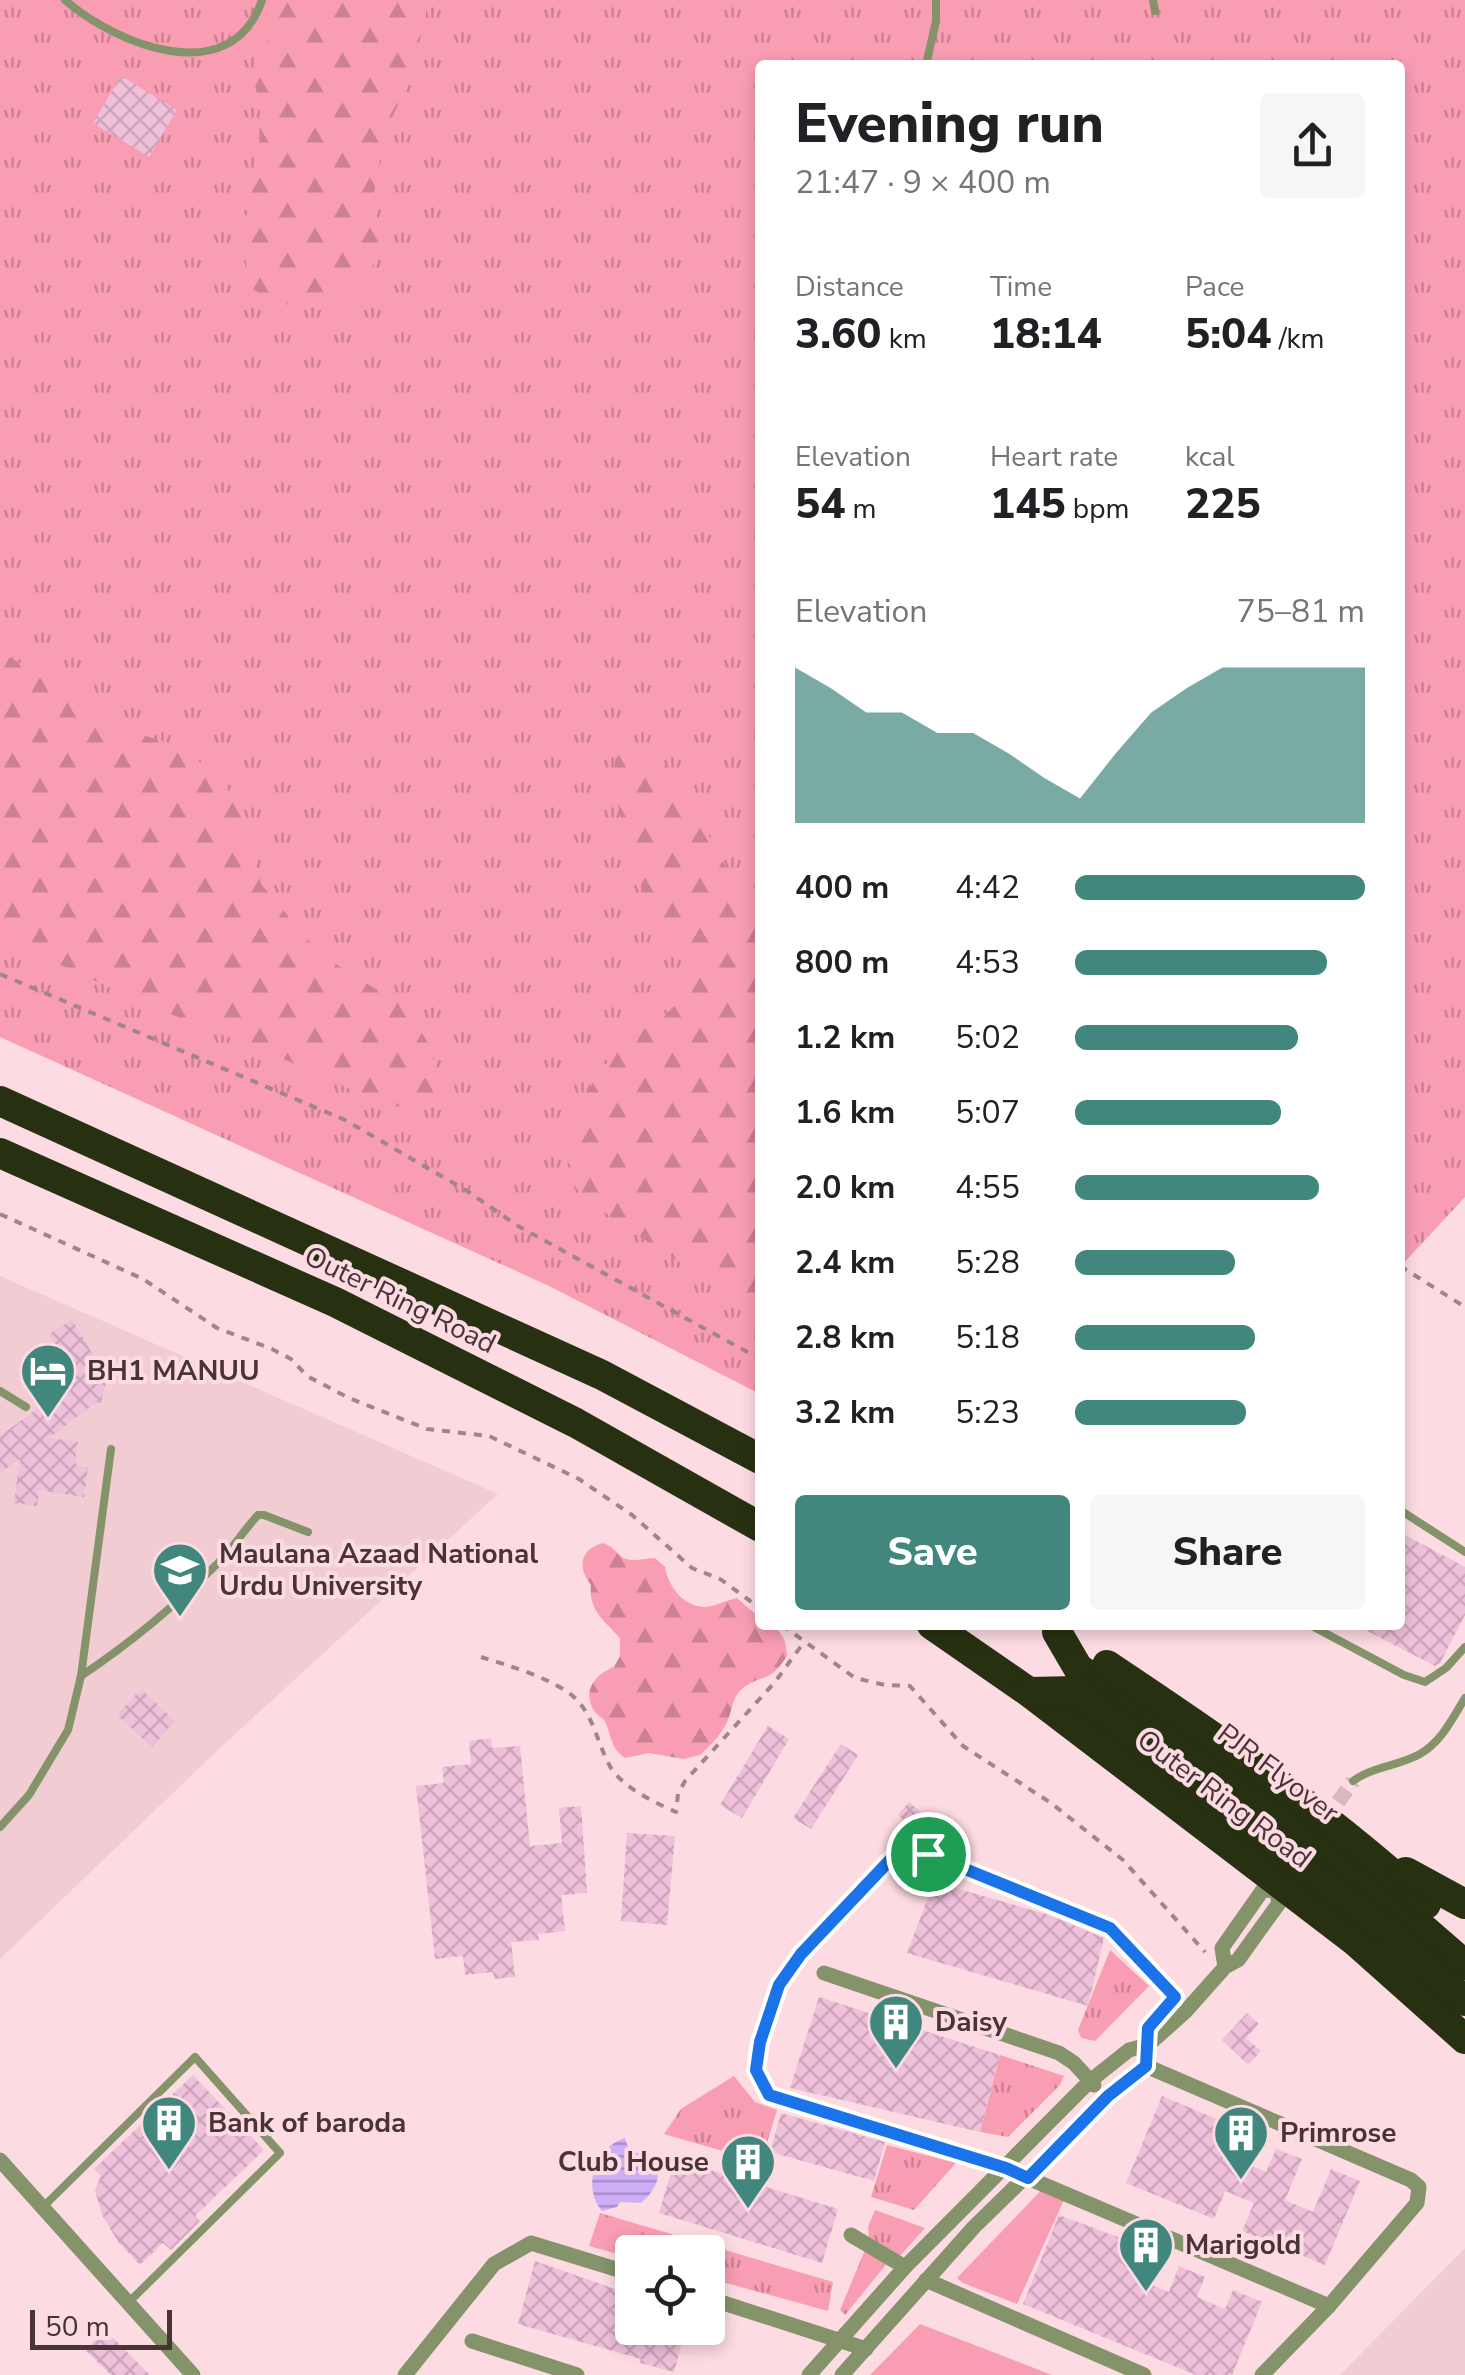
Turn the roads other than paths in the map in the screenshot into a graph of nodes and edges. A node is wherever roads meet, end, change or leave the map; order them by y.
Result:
1 (64, 0) edge
2 (262, 0) edge
3 (936, 0) edge
4 (1154, 0) edge
5 (1155, 11) dead end
6 (927, 60) edge
7 (0, 1101) edge
8 (0, 1153) edge
9 (0, 1391) edge
10 (26, 1408) dead end
11 (111, 1448) dead end
12 (755, 1455) edge
13 (1405, 1513) edge
14 (755, 1524) edge
15 (308, 1532) dead end
16 (1465, 1552) edge
17 (939, 1630) edge
18 (1053, 1630) edge
19 (1054, 1630) edge
20 (1319, 1630) edge
21 (1465, 1647) edge
22 (81, 1676) junction
23 (1029, 1692) junction
24 (1465, 1698) edge
25 (1108, 1702) junction
26 (1354, 1781) tunnel mouth
27 (0, 1828) edge
28 (1368, 1851) junction
29 (1465, 1904) edge
30 (1465, 1940) edge
31 (1465, 1965) edge
32 (1225, 1966) junction
33 (824, 1973) dead end
34 (1465, 2001) edge
35 (1465, 2039) edge
36 (1148, 2045) junction
37 (1146, 2066) junction
38 (1090, 2081) junction
39 (1108, 2096) junction
40 (3, 2168) edge
41 (1006, 2168) junction
42 (1028, 2178) junction
43 (43, 2208) junction
44 (851, 2234) dead end
45 (905, 2266) junction
46 (615, 2269) edge
47 (926, 2280) junction
48 (128, 2303) junction
49 (725, 2303) edge
50 (1329, 2306) junction
51 (842, 2339) junction
52 (472, 2341) dead end
53 (866, 2349) junction
54 (193, 2375) edge
55 (405, 2375) edge
56 (577, 2375) edge
57 (808, 2375) edge
58 (842, 2375) edge
59 (1144, 2375) edge
60 (1262, 2375) edge

1 - 2 lane
3 - 6 lane
4 - 5 lane
7 - 12 highway, Outer Ring Road
8 - 14 highway, Outer Ring Road
9 - 10 lane
11 - 22 lane
13 - 16 lane
15 - 22 lane
17 - 23 highway, Outer Ring Road
18 - 25 highway, PJR Flyover
19 - 28 highway, Outer Ring Road
20 - 21 lane
22 - 27 lane
23 - 25 highway, PJR Flyover
23 - 35 highway, Outer Ring Road
24 - 26 lane
25 - 31 highway, PJR Flyover
25 - 34 highway, PJR Flyover
28 - 29 highway
28 - 30 highway, Outer Ring Road
32 - 32 street
32 - 36 street
33 - 38 street
36 - 37 street
36 - 38 street
36 - 41 street
37 - 39 street
37 - 50 street
38 - 39 street
38 - 41 street
39 - 42 street
40 - 43 street
41 - 42 street
41 - 45 street
42 - 47 street
42 - 50 street
43 - 48 street
43 - 48 lane
44 - 45 street
45 - 51 street
46 - 55 street
47 - 53 street
47 - 59 street
48 - 54 street
49 - 51 street
50 - 60 street
51 - 53 street
51 - 57 street
52 - 56 street
53 - 58 street

